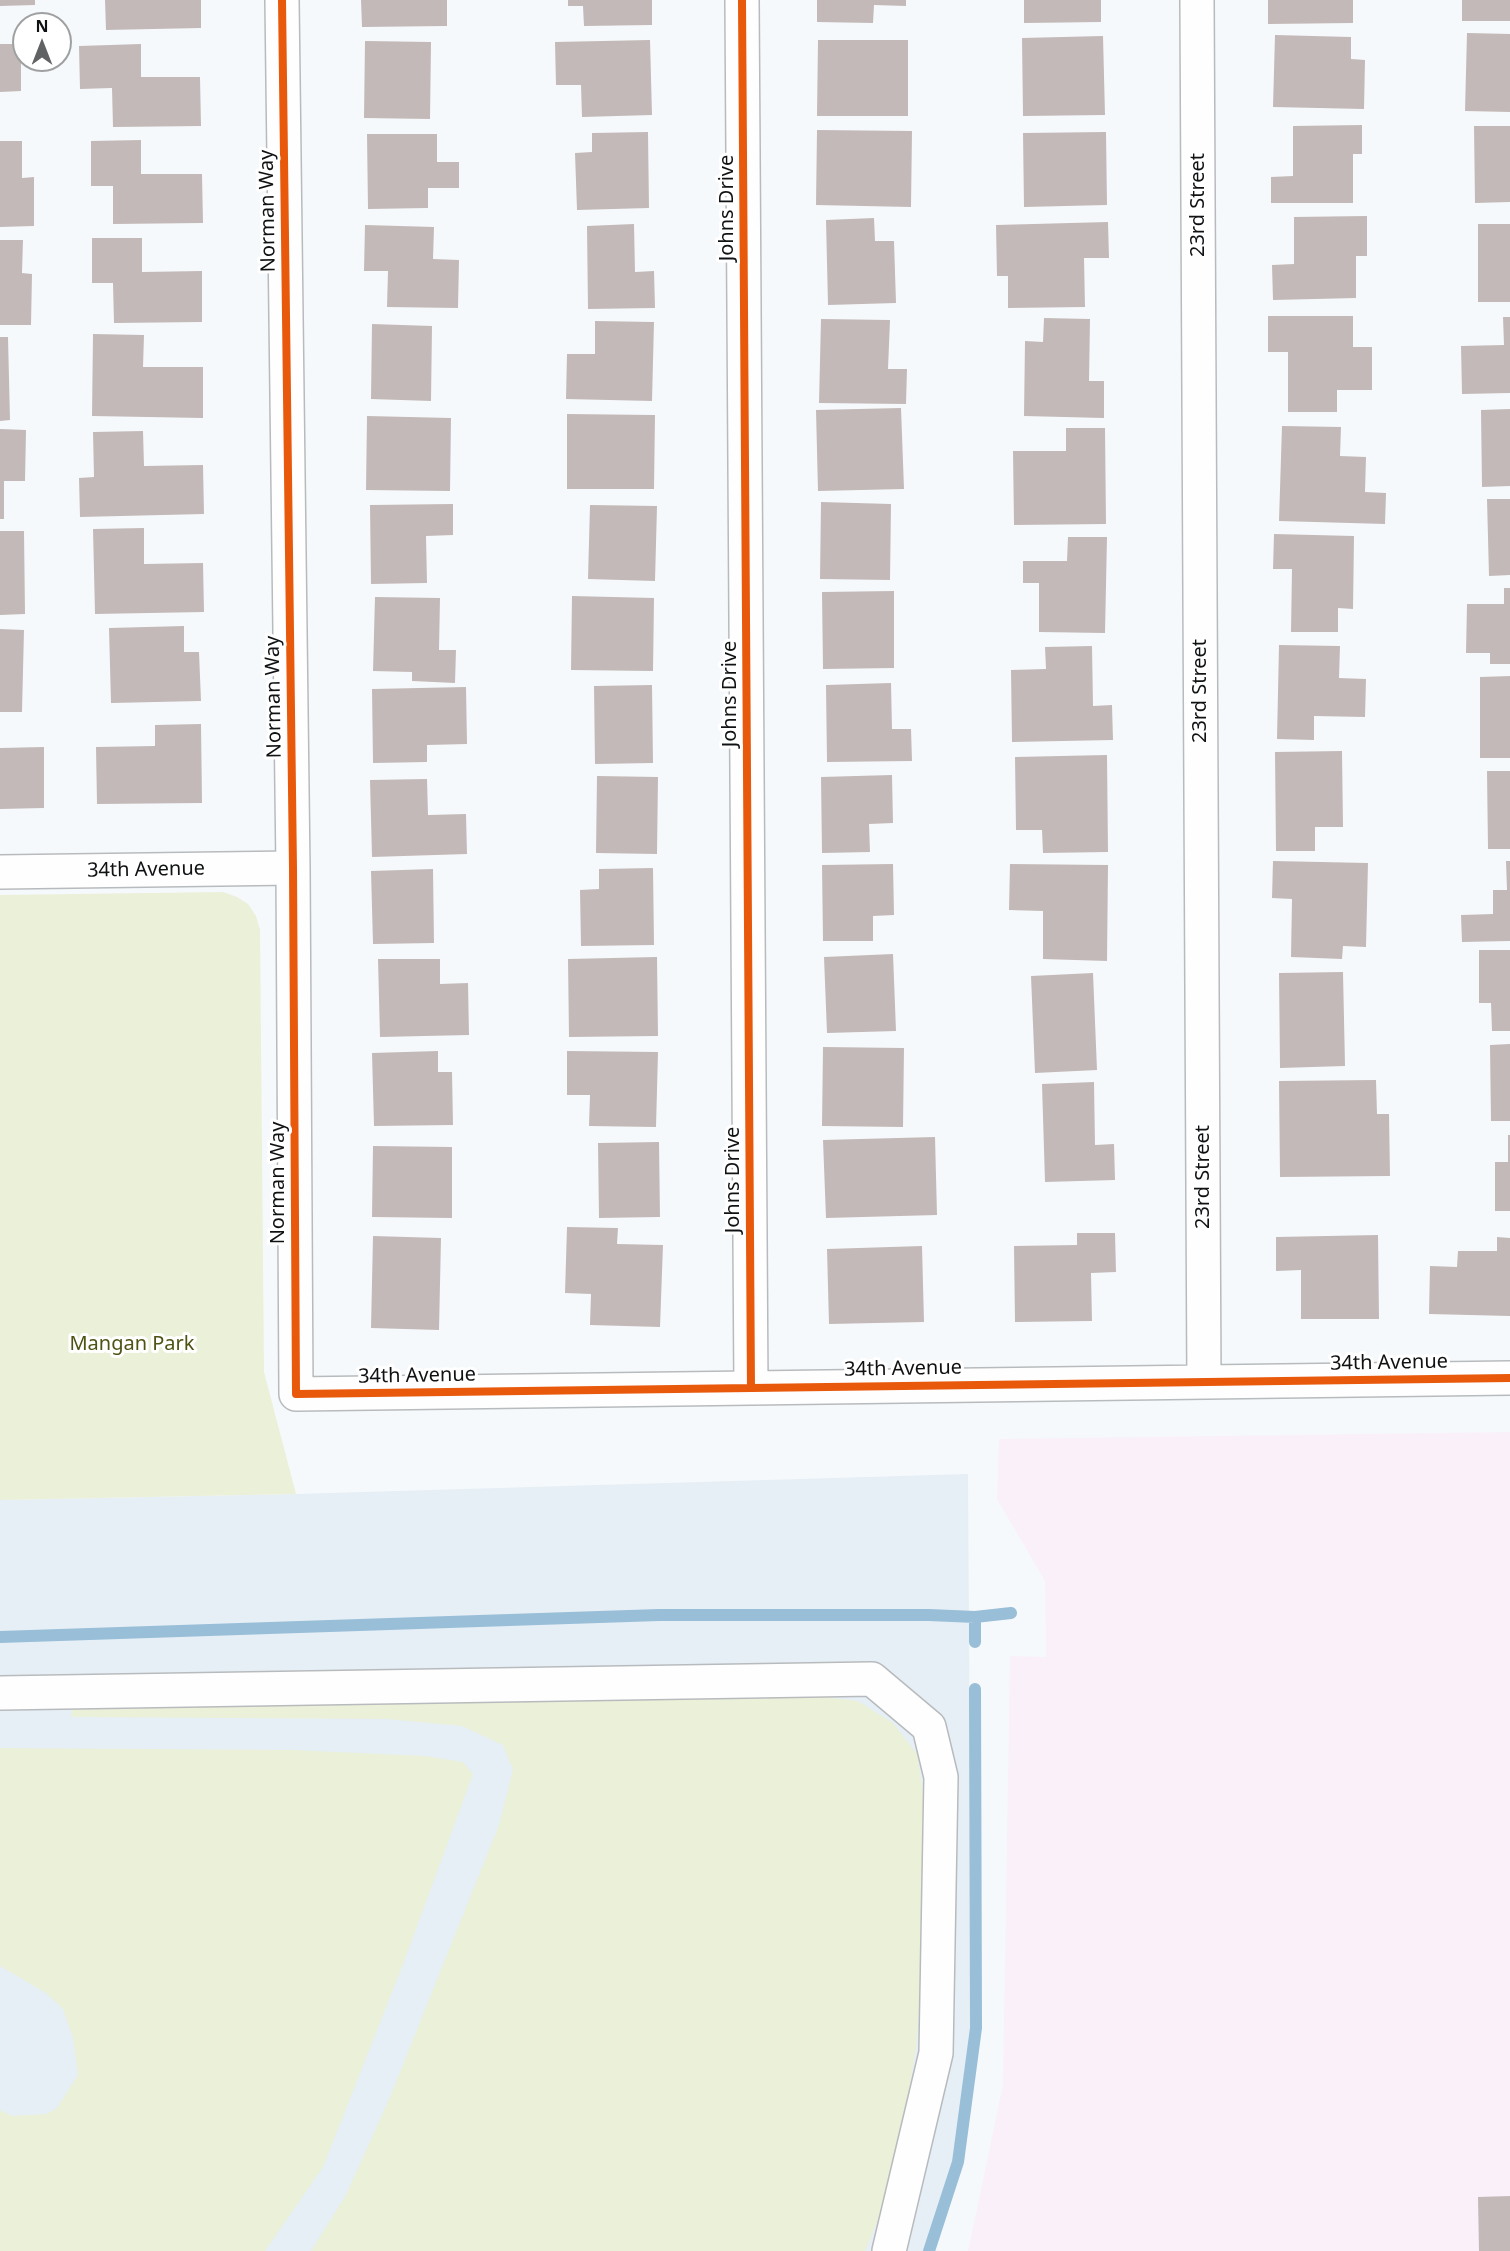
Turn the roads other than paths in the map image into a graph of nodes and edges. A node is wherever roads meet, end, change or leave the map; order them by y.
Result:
1 (282, 0) edge
2 (742, 0) edge
3 (1197, 0) edge
4 (292, 868) junction
5 (0, 872) edge
6 (1510, 1378) edge
7 (1204, 1382) junction
8 (751, 1388) junction
9 (296, 1394) joint
10 (0, 1693) edge
11 (889, 2251) edge

1 - 4 street, Norman Way
2 - 8 street, Johns Drive
3 - 7 street, 23rd Street
4 - 5 street, 34th Avenue
4 - 9 street, Norman Way
6 - 7 street, 34th Avenue
7 - 8 street, 34th Avenue
8 - 9 street, 34th Avenue
10 - 11 street

